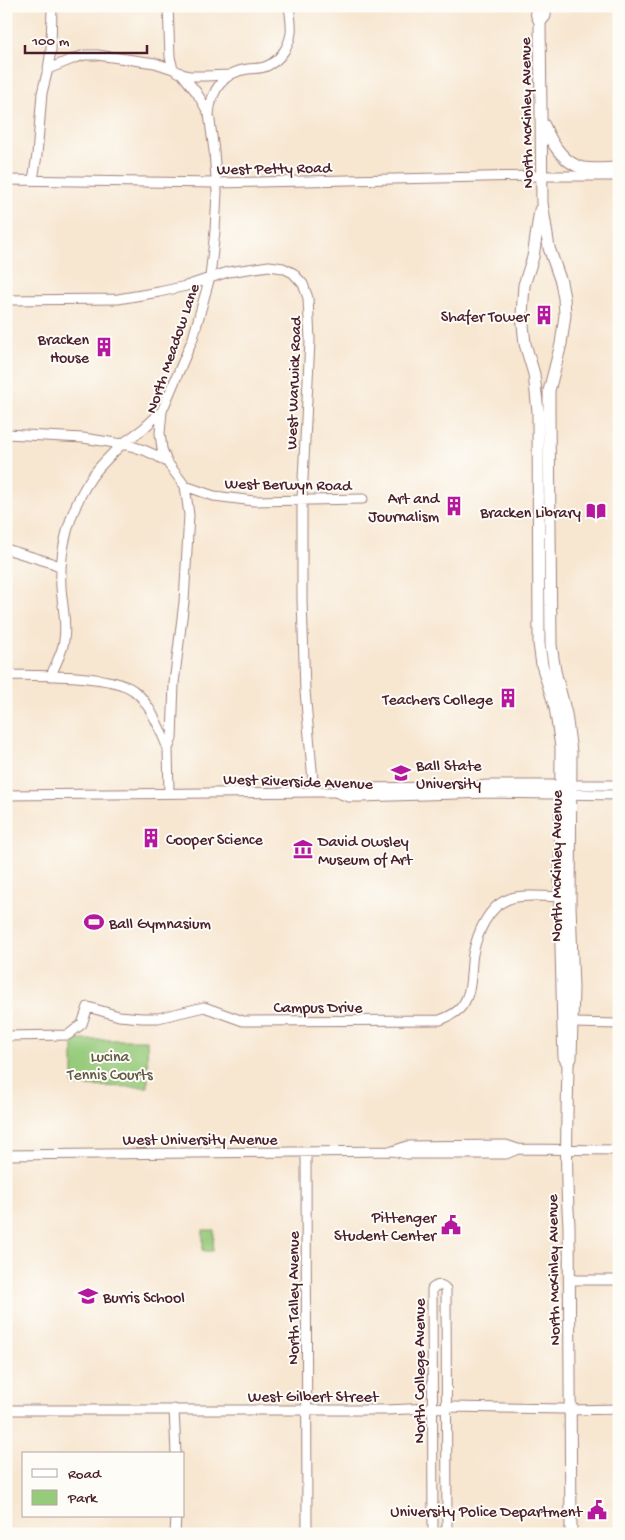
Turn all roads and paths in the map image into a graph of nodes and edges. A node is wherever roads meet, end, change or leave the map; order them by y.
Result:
1 (52, 6) edge
2 (168, 6) edge
3 (289, 6) edge
4 (536, 6) edge
5 (545, 6) edge
6 (540, 22) junction
7 (48, 69) junction
8 (173, 69) junction
9 (182, 74) junction
10 (229, 74) junction
11 (208, 114) junction
12 (542, 120) junction
13 (619, 168) edge
14 (542, 176) junction
15 (619, 176) edge
16 (6, 180) edge
17 (33, 180) junction
18 (216, 183) junction
19 (542, 203) junction
20 (210, 277) junction
21 (6, 300) edge
22 (162, 411) junction
23 (6, 434) edge
24 (122, 444) junction
25 (166, 462) junction
26 (185, 486) junction
27 (363, 498) dead end
28 (302, 499) junction
29 (6, 549) edge
30 (61, 567) junction
31 (6, 674) edge
32 (51, 676) junction
33 (168, 749) junction
34 (619, 785) edge
35 (565, 787) junction
36 (314, 792) junction
37 (169, 793) junction
38 (6, 794) edge
39 (619, 795) edge
40 (565, 896) junction
41 (573, 1023) junction
42 (619, 1024) edge
43 (6, 1036) edge
44 (568, 1064) junction
45 (567, 1148) junction
46 (619, 1150) edge
47 (306, 1152) junction
48 (6, 1155) edge
49 (569, 1280) junction
50 (619, 1280) edge
51 (433, 1408) junction
52 (447, 1408) junction
53 (174, 1409) junction
54 (6, 1410) edge
55 (308, 1410) junction
56 (570, 1410) junction
57 (619, 1410) edge
58 (176, 1452) edge
59 (176, 1518) edge
60 (176, 1534) edge
61 (307, 1534) edge
62 (437, 1534) edge
63 (443, 1534) edge
64 (571, 1534) edge

1 - 7 street
2 - 8 street
3 - 10 street
4 - 6 main road, North McKinley Avenue
5 - 6 main road, North McKinley Avenue
6 - 12 main road, North McKinley Avenue
7 - 8 street
7 - 17 street
8 - 9 street
9 - 10 street
9 - 11 street
10 - 11 street
11 - 18 street, North Meadow Lane
12 - 13 main road
12 - 14 main road, North McKinley Avenue
14 - 15 street, West Petty Road
14 - 18 street, West Petty Road
14 - 19 main road, North McKinley Avenue
16 - 17 street, West Petty Road
17 - 18 street, West Petty Road
18 - 20 street, North Meadow Lane
19 - 35 main road, North McKinley Avenue
19 - 35 main road, North McKinley Avenue
20 - 21 street, West Warwick Road
20 - 22 street, North Meadow Lane
20 - 28 street, West Warwick Road
22 - 24 street
22 - 25 street, North Meadow Lane
23 - 24 street
24 - 25 street
24 - 30 street
25 - 26 street, North Meadow Lane
26 - 28 street, West Berwyn Road
26 - 33 street
27 - 28 street, West Berwyn Road
28 - 36 street, West Warwick Road
29 - 30 street
30 - 32 street
31 - 32 street
32 - 33 street
33 - 37 street
34 - 35 street
35 - 36 street, West Riverside Avenue
35 - 39 street
35 - 40 main road, North McKinley Avenue
36 - 37 street, West Riverside Avenue
37 - 38 street, West Riverside Avenue
40 - 41 main road, North McKinley Avenue
40 - 43 street, Campus Drive
40 - 44 main road
41 - 42 street
41 - 44 main road, North McKinley Avenue
44 - 45 main road, North McKinley Avenue
45 - 46 street, West University Avenue
45 - 47 street, West University Avenue
45 - 49 main road, North McKinley Avenue
47 - 48 street, West University Avenue
47 - 55 street, North Talley Avenue
49 - 50 street
49 - 56 main road, North McKinley Avenue
51 - 52 street, West Gilbert Street
51 - 52 street, North College Avenue
51 - 55 street, West Gilbert Street
51 - 62 street, North College Avenue
52 - 56 street, West Gilbert Street
52 - 63 street, North College Avenue
53 - 54 street, West Gilbert Street
53 - 55 street, West Gilbert Street
53 - 58 street
55 - 61 street, North Talley Avenue
56 - 57 street, West Gilbert Street
56 - 64 main road, North McKinley Avenue
59 - 60 street

